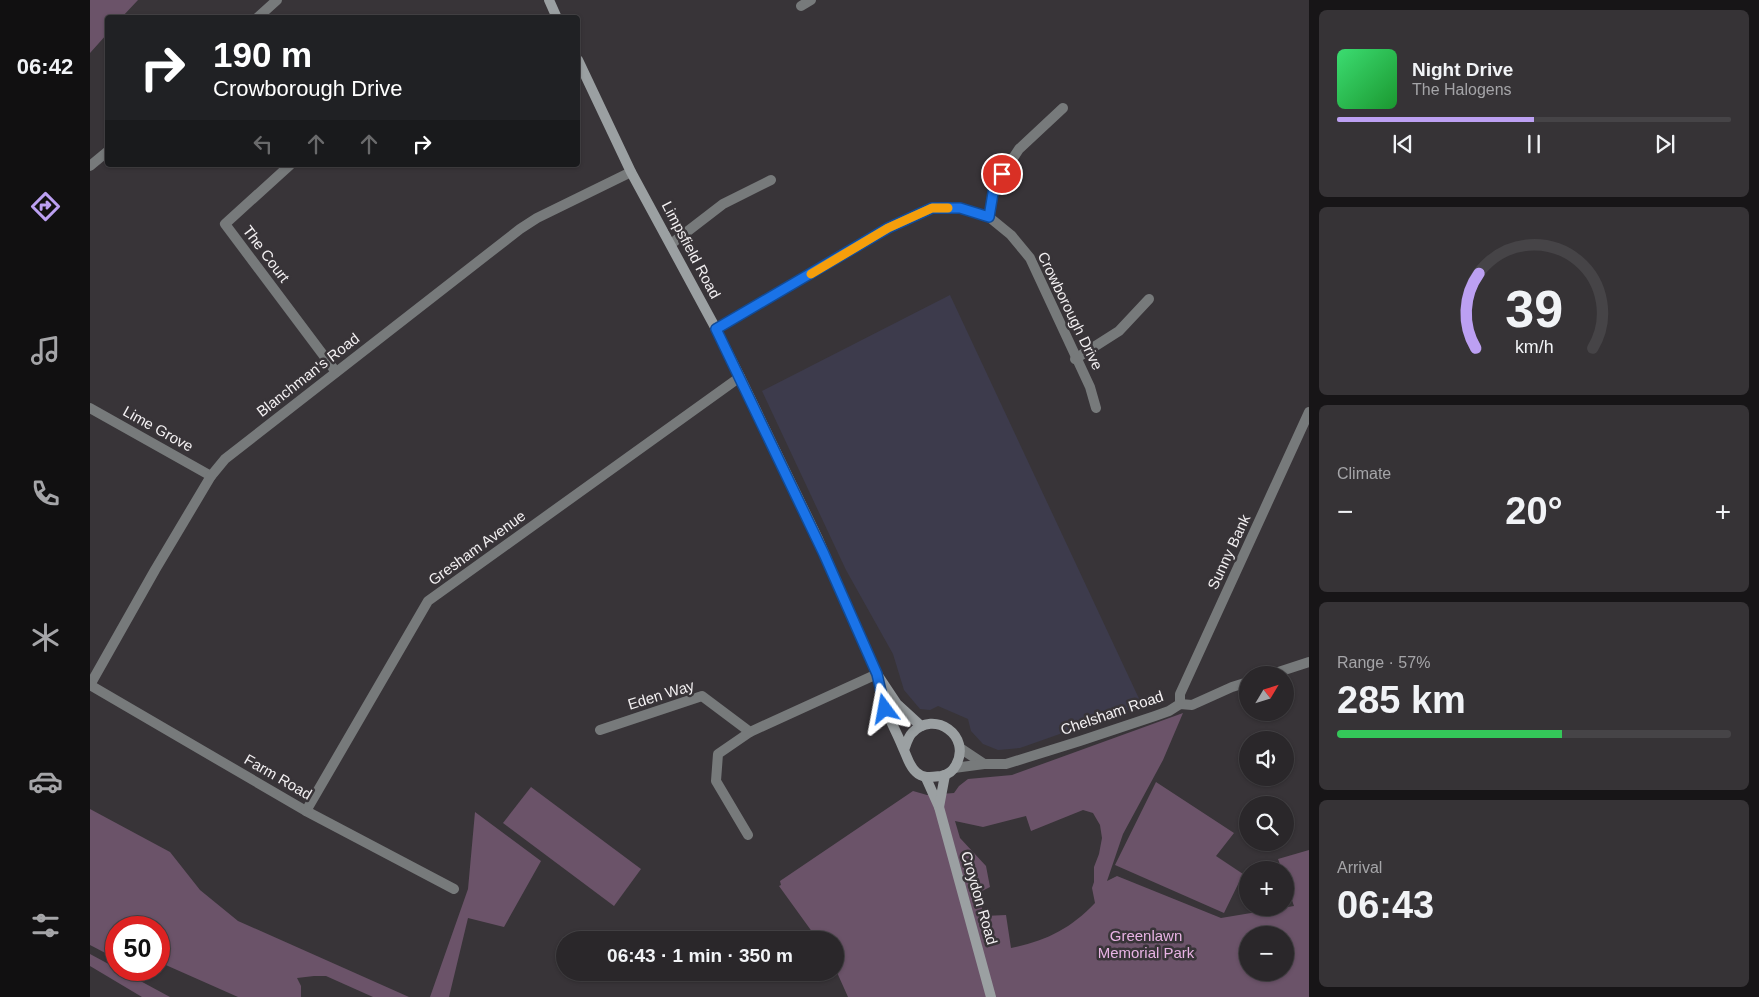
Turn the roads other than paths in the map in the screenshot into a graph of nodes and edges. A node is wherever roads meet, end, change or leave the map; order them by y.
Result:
1 (277, 0) edge
2 (549, 0) edge
3 (811, 0) edge
4 (801, 6) dead end
5 (260, 15) edge
6 (556, 15) edge
7 (580, 64) edge
8 (1063, 108) dead end
9 (105, 154) edge
10 (90, 166) edge
11 (288, 167) edge
12 (631, 172) junction
13 (771, 180) dead end
14 (989, 217) junction
15 (671, 244) junction
16 (1149, 299) dead end
17 (716, 329) junction
18 (1076, 358) junction
19 (336, 372) junction
20 (740, 377) junction
21 (90, 408) edge
22 (1096, 408) dead end
23 (1309, 412) edge
24 (211, 476) junction
25 (1309, 662) edge
26 (1294, 667) edge
27 (877, 674) junction
28 (90, 685) edge
29 (1239, 685) edge
30 (1180, 704) junction
31 (921, 726) junction
32 (600, 730) dead end
33 (750, 732) junction
34 (960, 748) junction
35 (904, 750) junction
36 (984, 764) junction
37 (954, 768) junction
38 (946, 775) junction
39 (926, 778) junction
40 (939, 807) junction
41 (306, 811) junction
42 (748, 835) dead end
43 (454, 889) dead end
44 (991, 997) edge

1 - 5 street
2 - 6 main road
3 - 4 street
7 - 12 main road, Limpsfield Road
8 - 14 street
9 - 10 street
11 - 19 street, The Court
12 - 15 main road, Limpsfield Road
12 - 19 street, Blanchman's Road
13 - 15 street
14 - 17 street, Crowborough Drive
14 - 18 street, Crowborough Drive
15 - 17 main road, Limpsfield Road
16 - 18 street
17 - 20 main road, Limpsfield Road
18 - 22 street, Crowborough Drive
19 - 24 street, Blanchman's Road
20 - 27 main road, Limpsfield Road
20 - 41 street, Gresham Avenue
21 - 24 street, Lime Grove
23 - 30 street, Sunny Bank
24 - 28 street, Blanchman's Road
25 - 26 street
27 - 31 main road, Limpsfield Road
27 - 33 street
27 - 35 main road, Limpsfield Road
28 - 41 street, Farm Road
29 - 30 street, Chelsham Road
30 - 36 street, Chelsham Road
31 - 34 main road
31 - 35 main road
32 - 33 street, Eden Way
33 - 42 street
34 - 36 street
34 - 37 main road
35 - 39 main road
36 - 37 street, Chelsham Road
37 - 38 main road
38 - 39 main road
38 - 40 main road, Croydon Road
39 - 40 main road, Croydon Road
40 - 44 main road, Croydon Road
41 - 43 street, Farm Road

